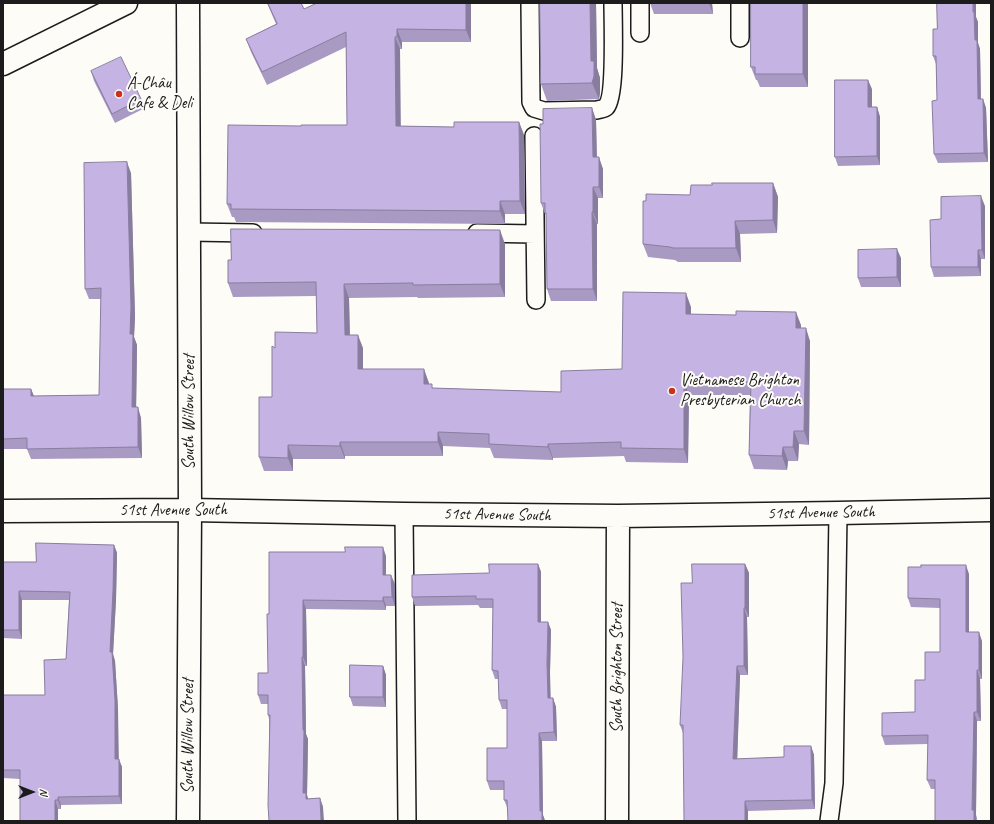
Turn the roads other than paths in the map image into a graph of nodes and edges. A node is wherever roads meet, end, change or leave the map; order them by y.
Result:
1 (126, 3) edge
2 (188, 3) edge
3 (530, 3) edge
4 (613, 3) edge
5 (640, 3) edge
6 (740, 3) edge
7 (640, 33) dead end
8 (740, 38) dead end
9 (3, 64) edge
10 (534, 136) dead end
11 (189, 232) junction
12 (268, 233) edge
13 (464, 233) edge
14 (535, 234) junction
15 (536, 300) dead end
16 (190, 510) junction
17 (991, 510) edge
18 (3, 511) edge
19 (838, 513) junction
20 (404, 514) junction
21 (618, 516) junction
22 (188, 821) edge
23 (407, 821) edge
24 (617, 821) edge
25 (829, 821) edge

1 - 9 street
2 - 11 street, South Willow Street
3 - 4 lane
5 - 7 lane
6 - 8 lane
10 - 14 lane
11 - 12 lane
11 - 16 street, South Willow Street
13 - 14 lane
14 - 15 lane
16 - 18 street, 51st Avenue South
16 - 20 street, 51st Avenue South
16 - 22 street, South Willow Street
17 - 19 street, 51st Avenue South
19 - 21 street, 51st Avenue South
19 - 25 lane
20 - 21 street, 51st Avenue South
20 - 23 lane
21 - 24 street, South Brighton Street

